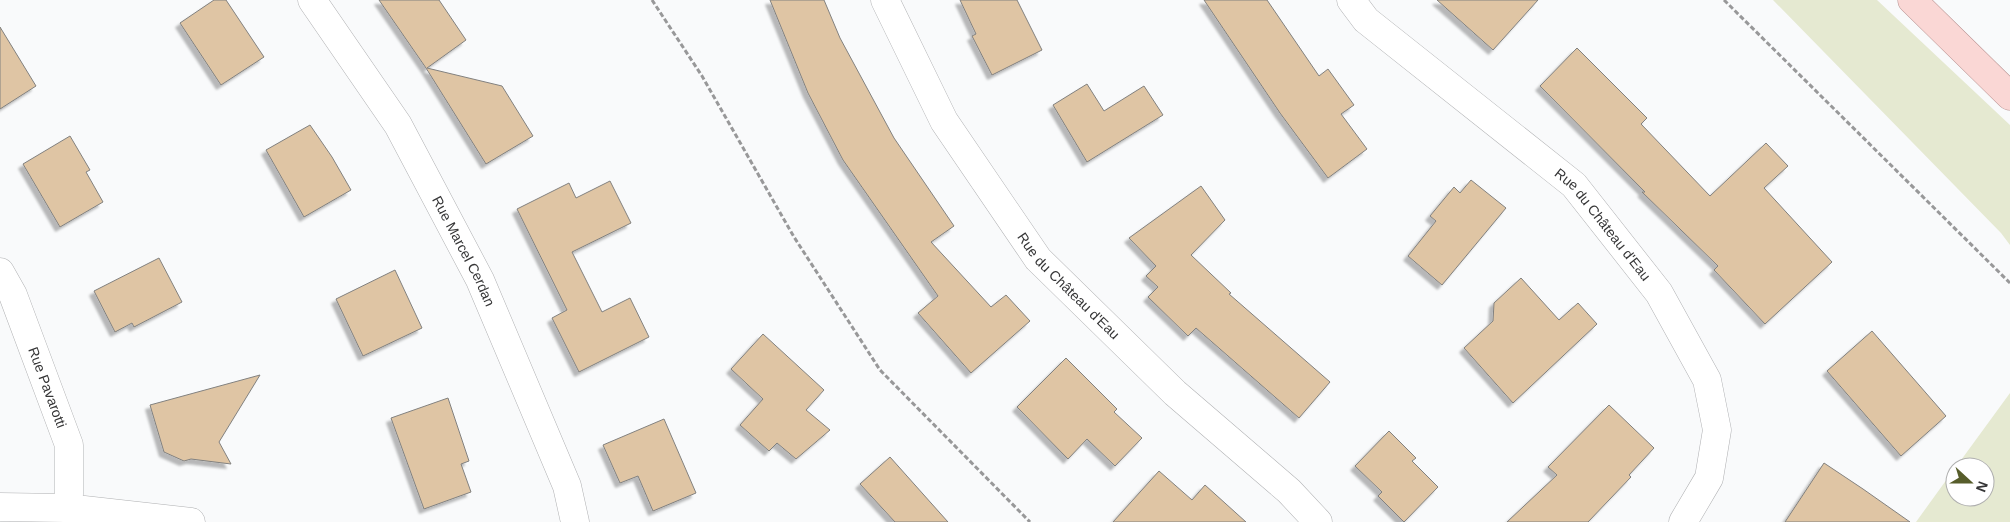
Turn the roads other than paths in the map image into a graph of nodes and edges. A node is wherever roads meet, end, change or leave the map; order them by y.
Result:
1 (312, 0) edge
2 (885, 0) edge
3 (1351, 0) edge
4 (1912, 0) edge
5 (2010, 96) edge
6 (0, 272) edge
7 (0, 507) edge
8 (66, 508) junction
9 (191, 522) edge
10 (575, 522) edge
11 (1318, 522) edge
12 (1683, 522) edge

1 - 10 street, Rue Marcel Cerdan
2 - 11 street, Rue du Château d'Eau
3 - 12 street, Rue du Château d'Eau
4 - 5 main road
6 - 8 street, Rue Pavarotti
7 - 8 street
8 - 9 street

